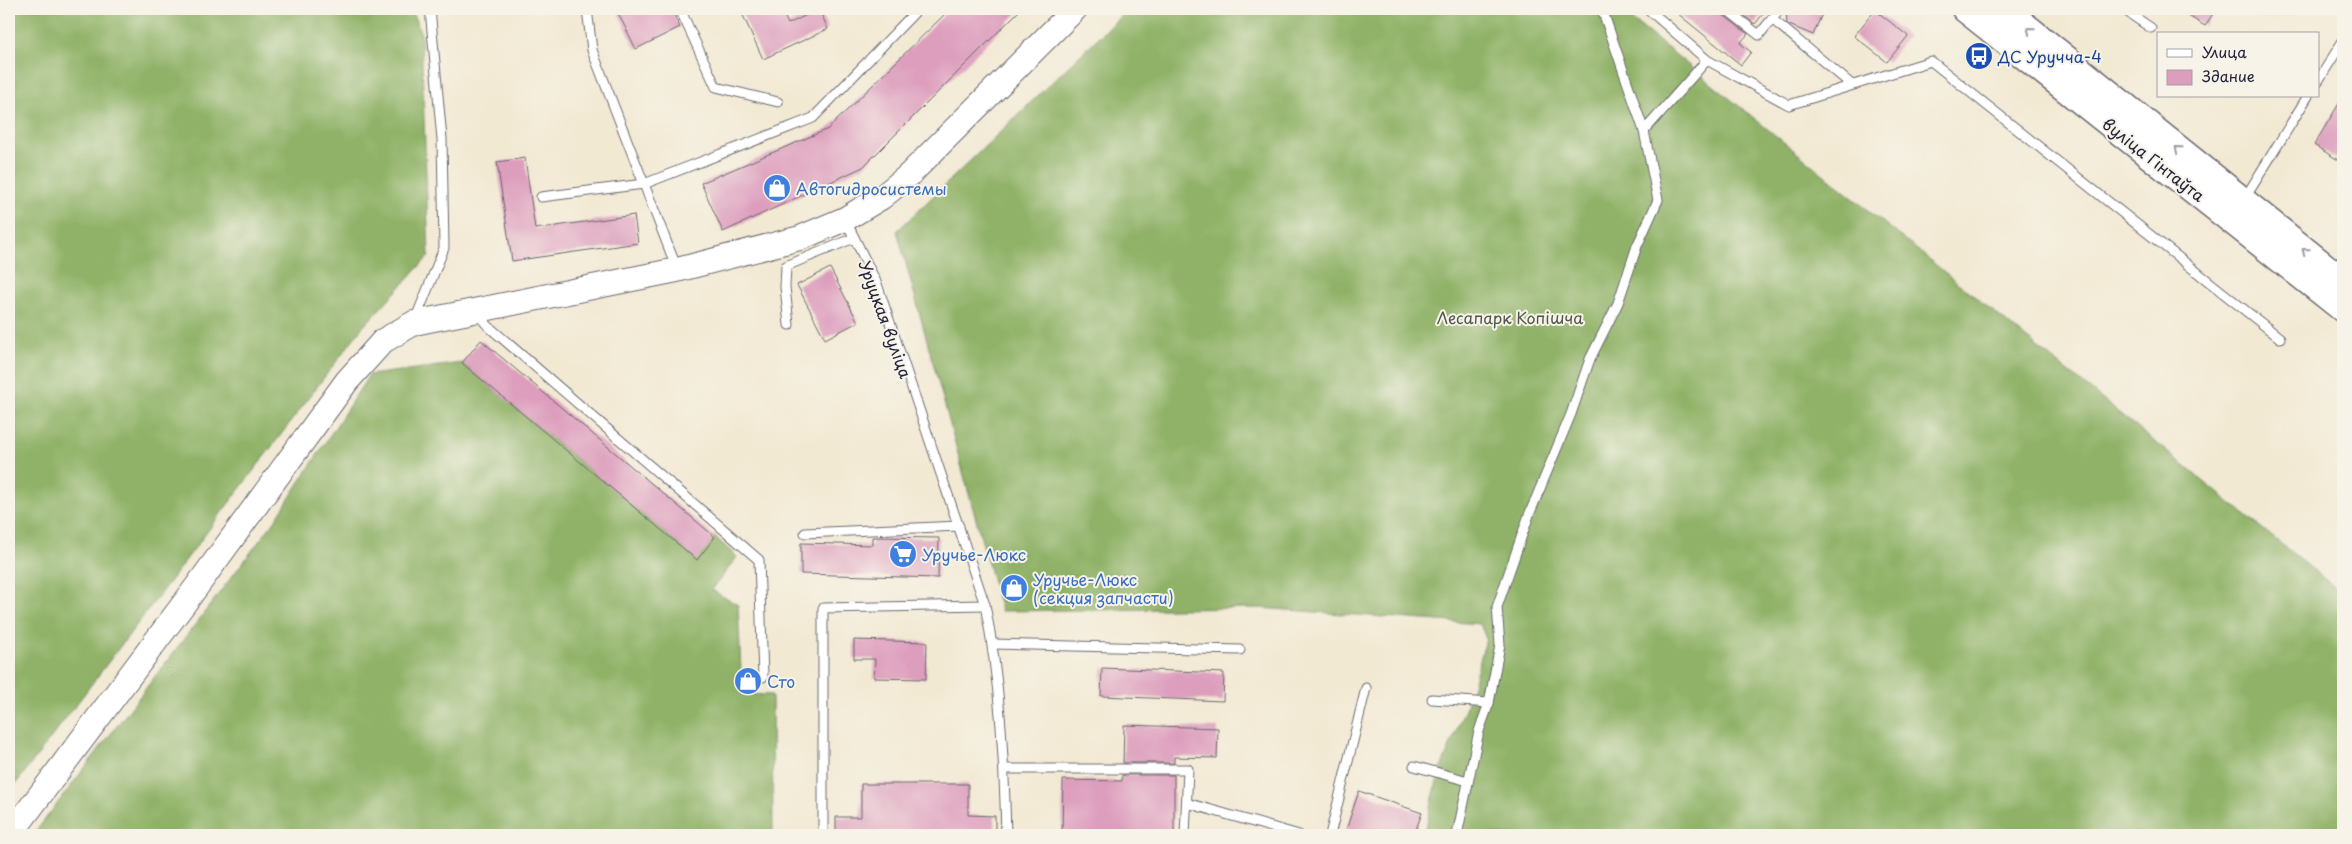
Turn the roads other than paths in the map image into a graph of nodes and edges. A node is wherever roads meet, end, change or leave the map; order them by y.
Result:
1 (430, 9) edge
2 (587, 9) edge
3 (680, 9) edge
4 (918, 9) edge
5 (1075, 9) edge
6 (1602, 9) edge
7 (1648, 9) edge
8 (1726, 9) edge
9 (1780, 9) edge
10 (1965, 9) edge
11 (2004, 9) edge
12 (2124, 9) edge
13 (1772, 19) junction
14 (2151, 28) dead end
15 (2343, 41) edge
16 (1707, 60) junction
17 (2320, 78) edge
18 (1852, 85) junction
19 (2307, 98) edge
20 (778, 102) dead end
21 (1644, 131) junction
22 (644, 184) junction
23 (541, 197) dead end
24 (2237, 210) junction
25 (849, 228) junction
26 (678, 270) junction
27 (2343, 281) edge
28 (2343, 309) edge
29 (476, 311) junction
30 (414, 323) junction
31 (789, 325) dead end
32 (2280, 338) dead end
33 (958, 526) junction
34 (805, 533) dead end
35 (985, 604) junction
36 (993, 644) junction
37 (1240, 650) dead end
38 (763, 676) dead end
39 (1366, 688) dead end
40 (1432, 699) dead end
41 (1489, 703) junction
42 (1414, 766) dead end
43 (1004, 769) junction
44 (1468, 781) junction
45 (1187, 803) junction
46 (10, 835) edge
47 (823, 835) edge
48 (1006, 835) edge
49 (1186, 835) edge
50 (1299, 835) edge
51 (1330, 835) edge
52 (1457, 835) edge

1 - 30 lane
2 - 22 lane
3 - 20 lane
4 - 22 lane
5 - 25 street
6 - 21 lane
7 - 16 lane
8 - 13 lane
9 - 13 lane
10 - 24 main road, вуліца Гінтаўта
24 -> 11 main road, вуліца Гінтаўта
12 - 14 lane
13 - 18 lane
15 - 17 lane
16 - 18 lane
16 - 21 lane
18 - 32 lane
19 - 24 lane
21 - 41 lane
22 - 23 lane
22 - 26 lane
27 -> 24 main road, вуліца Гінтаўта
24 - 28 main road, вуліца Гінтаўта
25 - 26 street
25 - 31 lane
25 - 33 lane, Уруцкая вуліца
26 - 29 street
29 - 30 street
29 - 38 lane
30 - 46 street
33 - 34 lane
33 - 35 lane, Уруцкая вуліца
35 - 36 lane, Уруцкая вуліца
35 - 47 lane
36 - 37 lane
36 - 43 lane, Уруцкая вуліца
39 - 51 lane
40 - 41 lane
41 - 44 lane
42 - 44 lane
43 - 45 lane
43 - 48 lane, Уруцкая вуліца
44 - 52 lane
45 - 49 lane
45 - 50 lane

